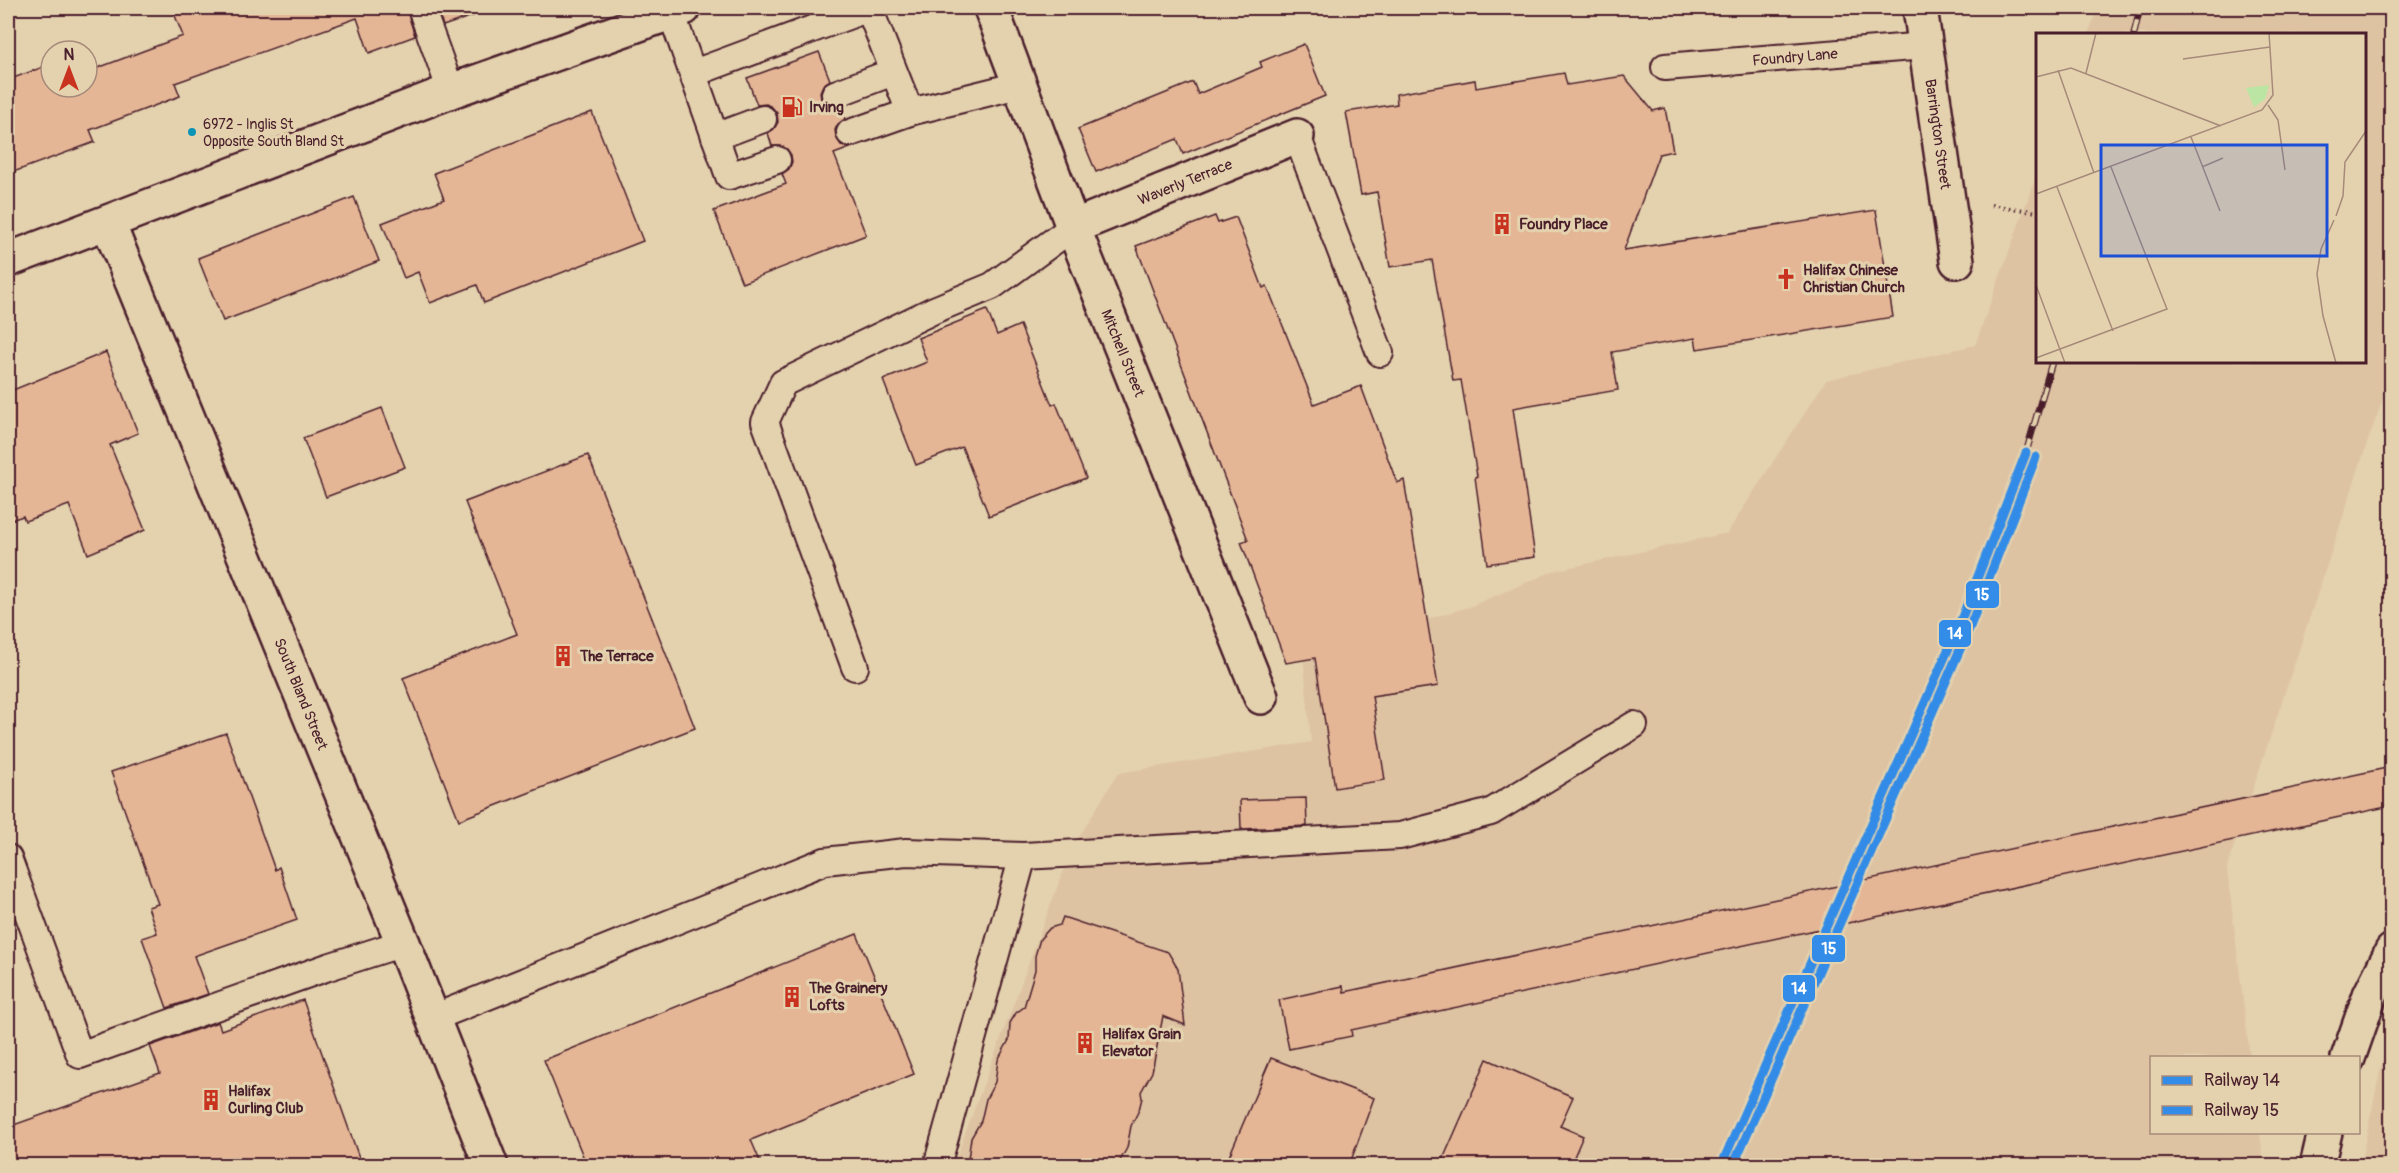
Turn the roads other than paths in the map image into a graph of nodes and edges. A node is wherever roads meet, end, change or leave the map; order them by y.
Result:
1 (421, 8) edge
2 (869, 8) edge
3 (991, 8) edge
4 (1920, 8) edge
5 (677, 10) edge
6 (1925, 46) junction
7 (1665, 67) dead end
8 (893, 72) junction
9 (694, 74) junction
10 (1019, 85) junction
11 (452, 91) junction
12 (835, 94) dead end
13 (910, 112) junction
14 (763, 119) dead end
15 (850, 133) dead end
16 (1298, 136) joint
17 (715, 137) junction
18 (777, 160) dead end
19 (108, 224) junction
20 (1073, 227) junction
21 (8, 260) edge
22 (1957, 261) dead end
23 (1380, 353) dead end
24 (855, 667) dead end
25 (1261, 697) dead end
26 (1634, 725) dead end
27 (1023, 856) junction
28 (8, 858) edge
29 (403, 943) junction
30 (2391, 951) edge
31 (433, 1017) junction
32 (2349, 1056) edge
33 (2325, 1134) edge
34 (491, 1166) edge
35 (937, 1166) edge
36 (2317, 1166) edge

1 - 11 lane
2 - 8 lane
2 - 9 lane
3 - 10 street, Mitchell Street
4 - 6 street, Barrington Street
5 - 9 lane
5 - 11 street
6 - 7 lane, Foundry Lane
6 - 22 street, Barrington Street
8 - 12 lane
8 - 13 lane
9 - 17 lane
10 - 13 lane
10 - 20 street, Mitchell Street
11 - 19 street
13 - 15 lane
14 - 17 lane
16 - 20 street, Waverly Terrace
16 - 23 lane
17 - 18 lane
19 - 21 street
19 - 29 street, South Bland Street
20 - 24 lane
20 - 25 street, Mitchell Street
26 - 27 lane
27 - 31 lane
27 - 35 lane
28 - 29 lane
29 - 31 street, South Bland Street
30 - 32 street
31 - 34 street, South Bland Street
33 - 36 street

